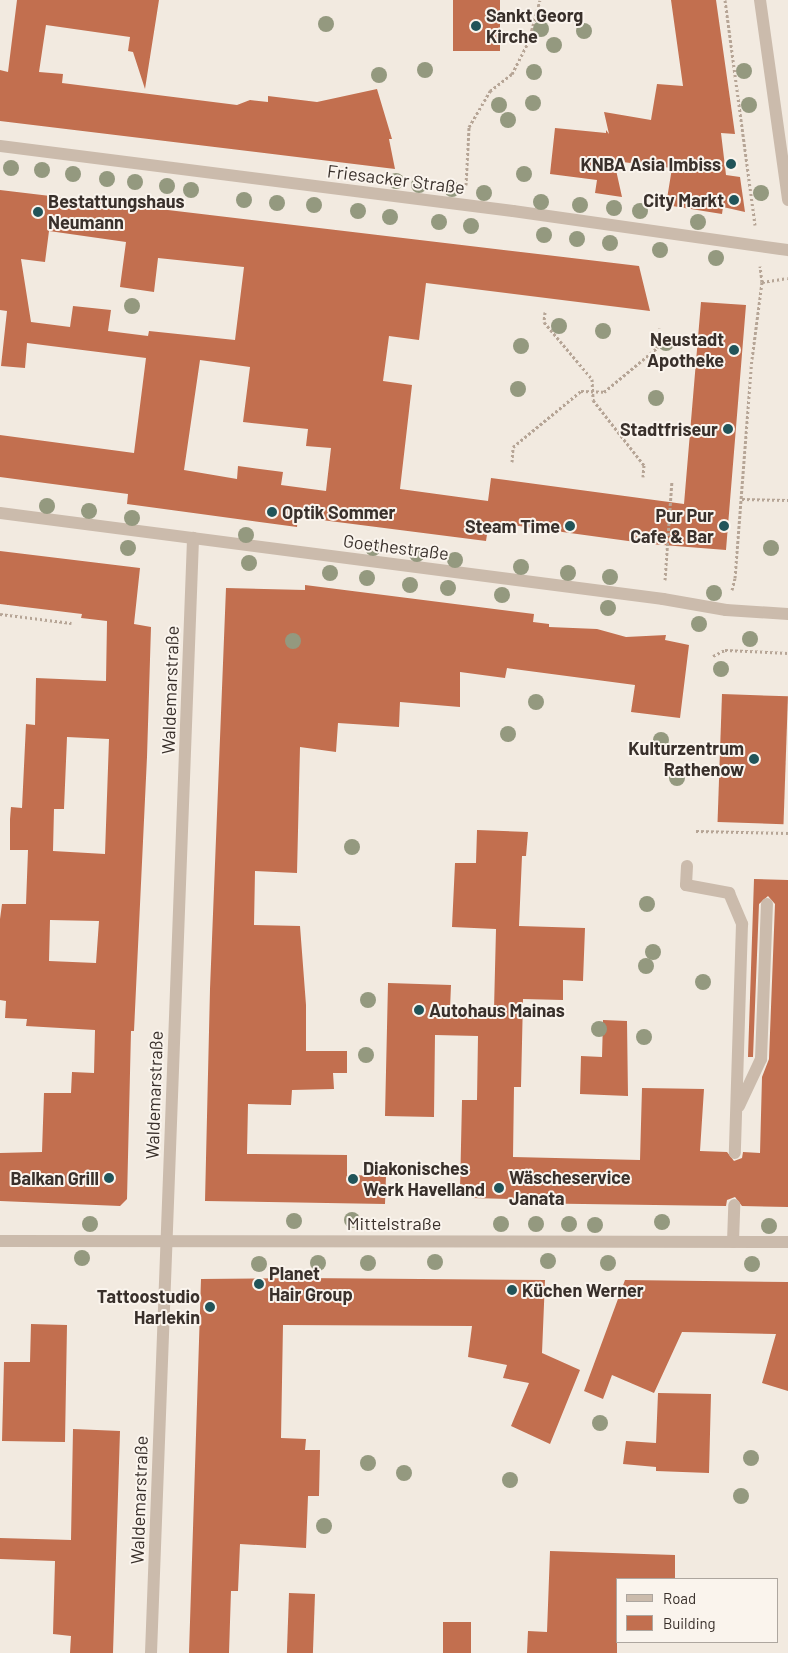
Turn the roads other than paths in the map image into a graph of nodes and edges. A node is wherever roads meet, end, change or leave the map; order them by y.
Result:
1 (760, 0) edge
2 (0, 146) edge
3 (788, 200) edge
4 (788, 250) edge
5 (0, 513) edge
6 (193, 538) junction
7 (788, 614) edge
8 (687, 866) dead end
9 (767, 904) dead end
10 (736, 1113) junction
11 (735, 1154) dead end
12 (734, 1205) dead end
13 (166, 1239) junction
14 (0, 1241) edge
15 (733, 1242) junction
16 (788, 1242) edge
17 (151, 1653) edge

1 - 3 street
2 - 4 street, Friesacker Straße
5 - 6 street, Goethestraße
6 - 7 street, Goethestraße
6 - 13 street, Waldemarstraße
8 - 10 street
9 - 10 street
10 - 11 street
12 - 15 street
13 - 14 street, Mittelstraße
13 - 15 street, Mittelstraße
13 - 17 street, Waldemarstraße
15 - 16 street, Mittelstraße

